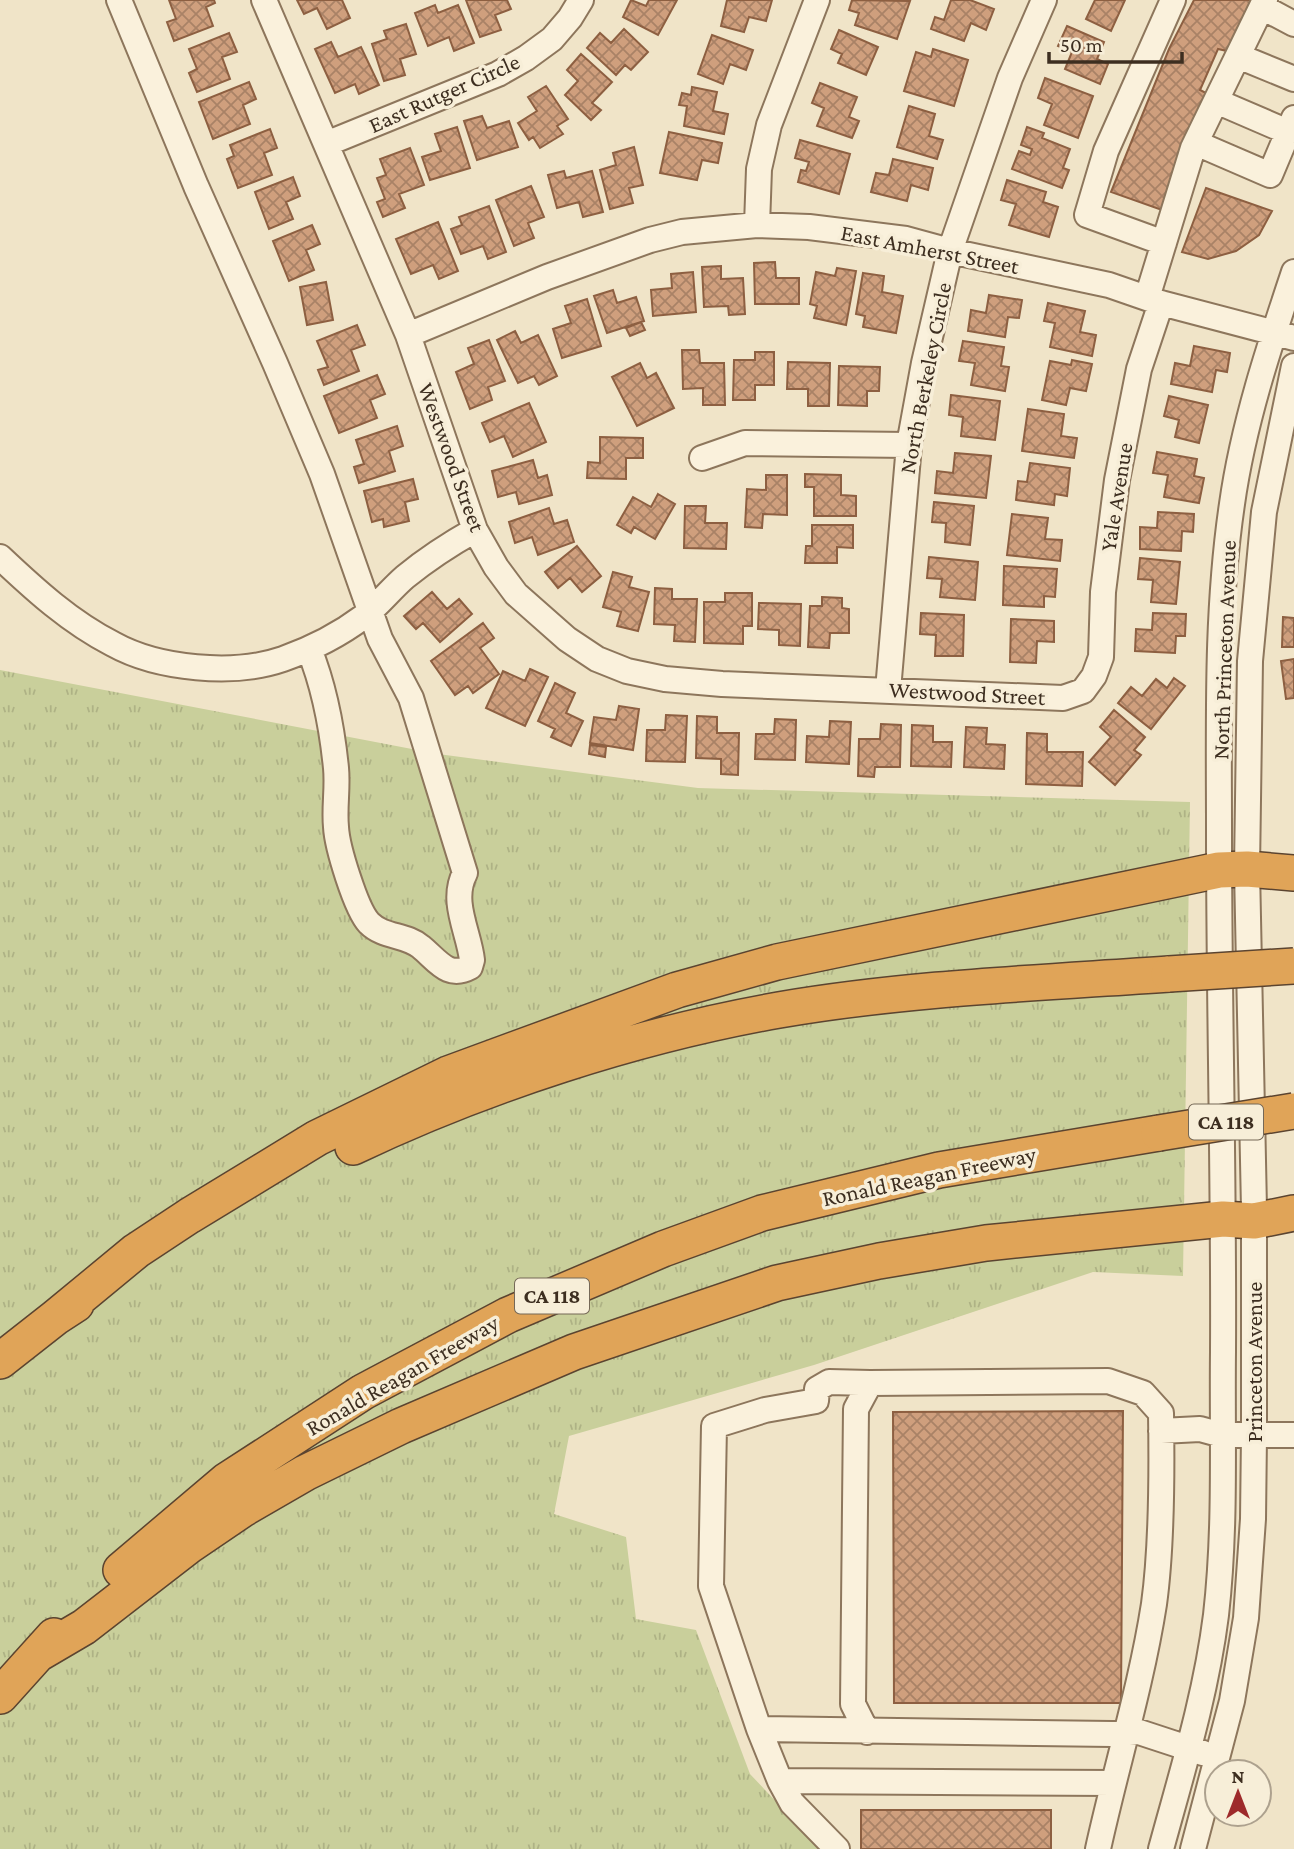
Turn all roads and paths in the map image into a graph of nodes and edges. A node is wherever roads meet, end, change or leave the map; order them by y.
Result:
1 (119, 0) edge
2 (264, 0) edge
3 (581, 0) edge
4 (817, 0) edge
5 (1044, 0) edge
6 (1172, 0) edge
7 (1263, 4) edge
8 (1294, 24) edge
9 (1238, 56) junction
10 (1294, 79) edge
11 (1216, 101) junction
12 (1291, 125) edge
13 (1196, 143) junction
14 (326, 144) junction
15 (757, 225) junction
16 (1164, 243) junction
17 (950, 251) junction
18 (1294, 272) edge
19 (1154, 300) junction
20 (408, 335) junction
21 (1284, 335) edge
22 (1294, 366) edge
23 (909, 445) junction
24 (702, 458) dead end
25 (475, 530) junction
26 (0, 557) edge
27 (370, 611) junction
28 (309, 649) junction
29 (888, 690) junction
30 (1083, 691) joint
31 (1233, 869) junction
32 (1294, 873) edge
33 (1294, 966) edge
34 (1294, 1111) edge
35 (1294, 1213) edge
36 (1239, 1220) junction
37 (56, 1317) junction
38 (0, 1361) edge
39 (870, 1383) junction
40 (1161, 1431) junction
41 (1222, 1435) junction
42 (1254, 1435) junction
43 (1294, 1435) edge
44 (38, 1654) junction
45 (0, 1696) edge
46 (759, 1729) junction
47 (867, 1732) junction
48 (1126, 1734) junction
49 (1188, 1749) junction
50 (1217, 1757) junction
51 (780, 1781) junction
52 (1113, 1783) junction
53 (836, 1849) edge
54 (1098, 1849) edge
55 (1161, 1849) edge
56 (1193, 1849) edge

1 - 27 street
2 - 14 street, Westwood Street
3 - 14 street, East Rutger Circle
4 - 15 street
5 - 17 street, North Berkeley Circle
6 - 16 street
7 - 8 street
7 - 9 street, Yale Avenue
9 - 10 street
9 - 11 street, Yale Avenue
11 - 12 street
11 - 13 street, Yale Avenue
12 - 13 street
13 - 16 street, Yale Avenue
14 - 20 street, Westwood Street
15 - 17 street, East Amherst Street
15 - 20 street, East Amherst Street
16 - 19 street, Yale Avenue
17 - 19 street, East Amherst Street
17 - 23 street, North Berkeley Circle
18 - 21 street, North Princeton Avenue
19 - 21 street, East Amherst Street
19 - 30 street, Yale Avenue
20 - 25 street, Westwood Street
21 - 31 street, North Princeton Avenue
22 - 31 street, North Princeton Avenue
23 - 24 street
23 - 29 street, North Berkeley Circle
25 - 27 street
25 - 29 street, Westwood Street
26 - 28 street
27 - 28 street
27 - 28 street
29 - 30 street, Westwood Street
31 - 32 highway
31 - 36 street, Princeton Avenue
31 - 37 highway
33 - 37 highway, bridge
34 - 44 highway, Ronald Reagan Freeway / CA 118, bridge
35 - 36 highway
36 - 41 street, Princeton Avenue
36 - 42 street, Princeton Avenue
36 - 44 highway
37 - 38 highway
39 - 40 street
39 - 46 street
39 - 47 street
40 - 41 street
40 - 48 street
41 - 42 street
41 - 49 street, Princeton Avenue
42 - 43 street
42 - 50 street, Princeton Avenue
44 - 45 highway, Ronald Reagan Freeway / CA 118
46 - 47 street
46 - 51 street
47 - 48 street
48 - 49 street
48 - 52 street
49 - 50 street
49 - 55 street, Princeton Avenue
50 - 56 street, Princeton Avenue
51 - 52 street
51 - 53 street
52 - 54 street

